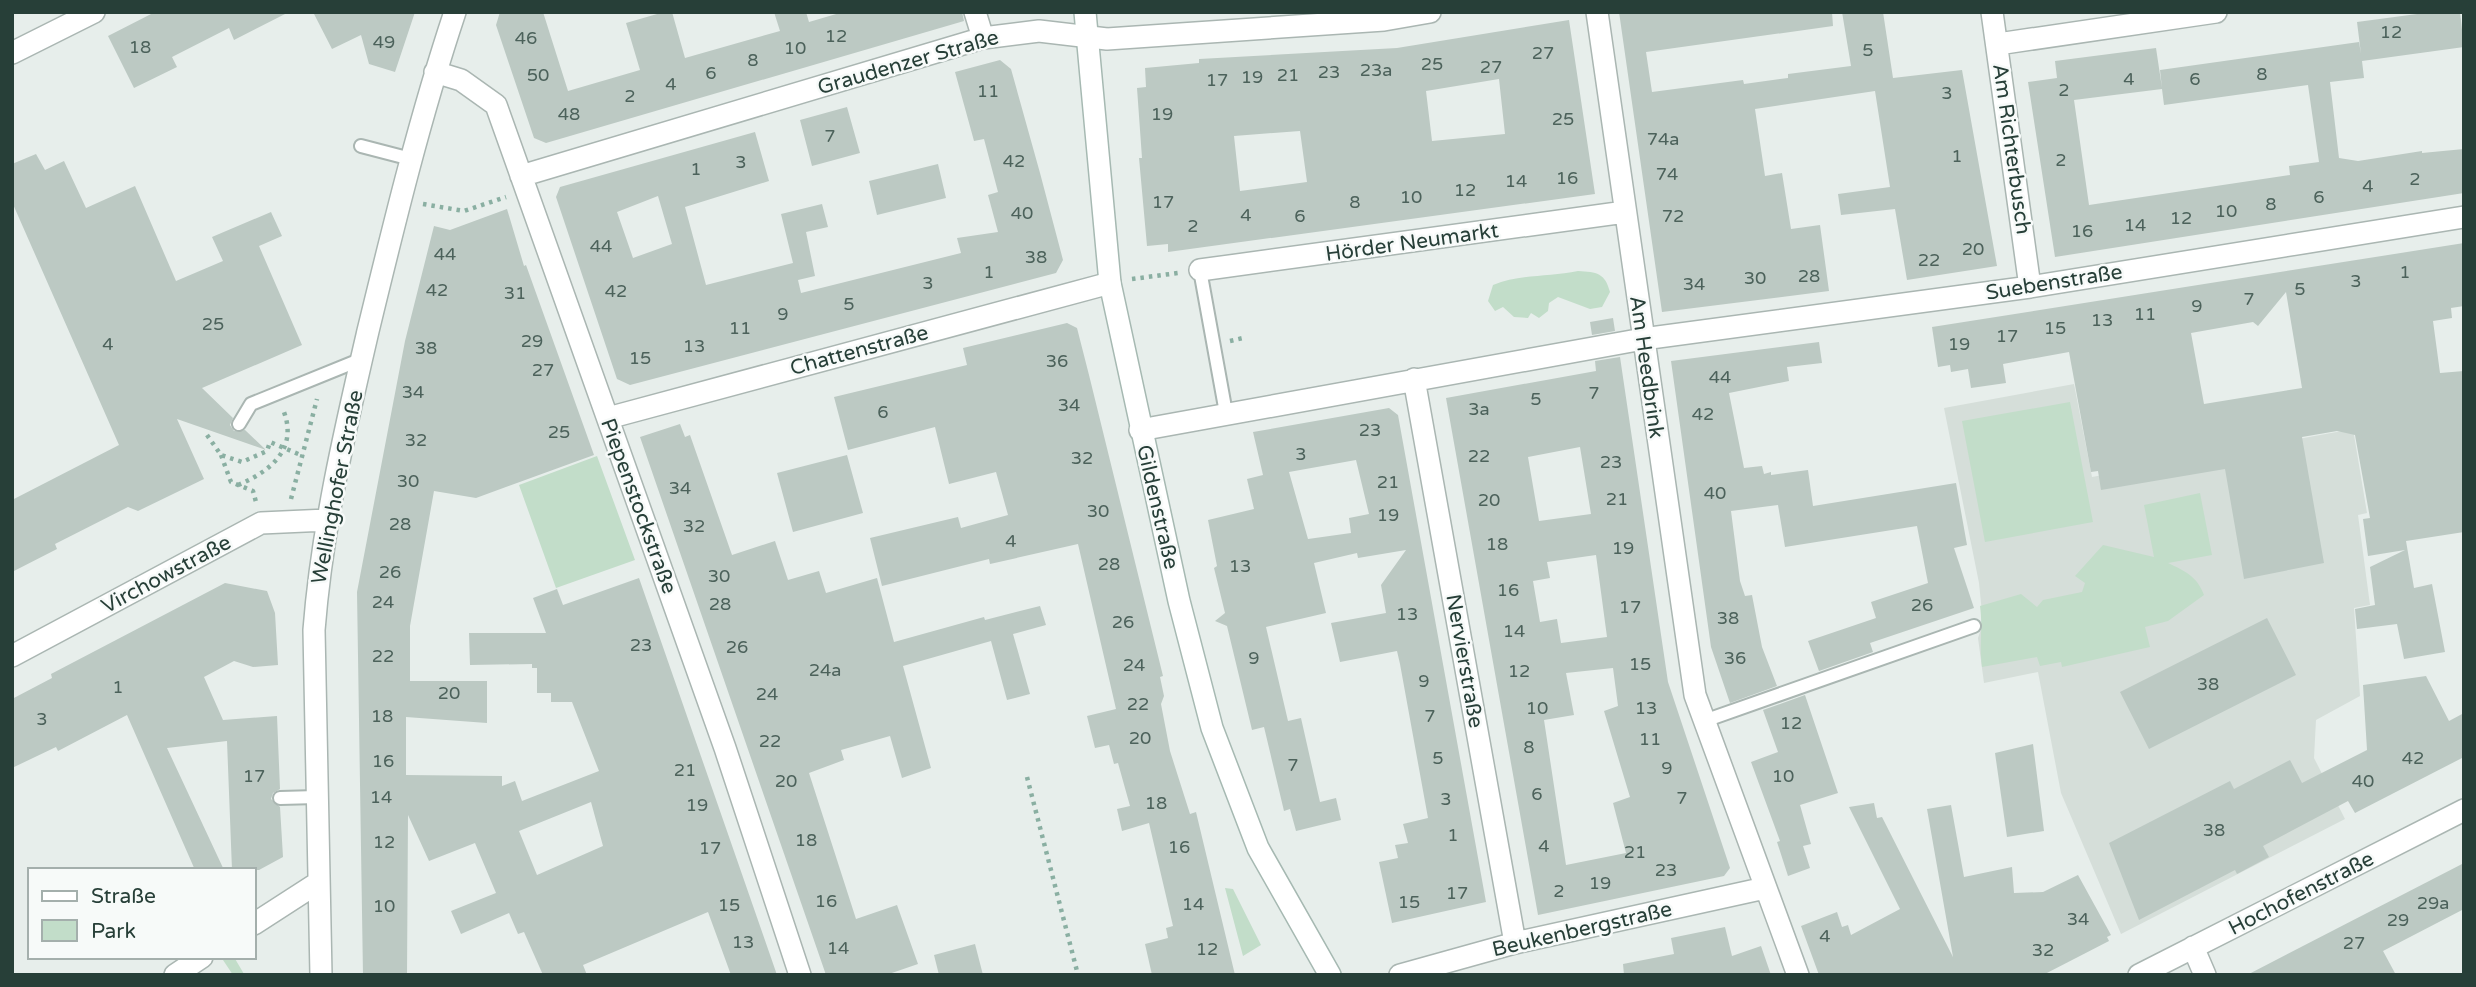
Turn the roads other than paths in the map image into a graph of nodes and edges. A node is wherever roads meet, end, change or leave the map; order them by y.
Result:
1 (94, 12) edge
2 (455, 12) edge
3 (975, 12) edge
4 (1085, 12) edge
5 (1430, 12) edge
6 (1597, 12) edge
7 (1992, 12) edge
8 (2216, 12) edge
9 (1383, 16) edge
10 (70, 18) edge
11 (983, 38) junction
12 (1088, 39) junction
13 (1998, 44) junction
14 (12, 53) edge
15 (435, 72) junction
16 (361, 146) dead end
17 (411, 159) junction
18 (524, 183) junction
19 (1625, 212) junction
20 (2464, 217) edge
21 (1200, 270) joint
22 (1123, 284) junction
23 (2030, 287) junction
24 (1643, 339) junction
25 (362, 359) junction
26 (1414, 379) junction
27 (1226, 413) junction
28 (608, 418) junction
29 (239, 424) dead end
30 (1140, 429) junction
31 (327, 520) junction
32 (1974, 626) dead end
33 (12, 656) edge
34 (1704, 721) junction
35 (317, 797) junction
36 (280, 798) dead end
37 (2464, 810) edge
38 (319, 882) junction
39 (1765, 888) junction
40 (256, 923) edge
41 (1516, 943) junction
42 (2193, 947) junction
43 (199, 959) edge
44 (175, 975) edge
45 (321, 975) edge
46 (800, 975) edge
47 (1330, 975) edge
48 (1399, 975) edge
49 (1798, 975) edge
50 (2138, 975) edge
51 (2205, 975) edge

1 - 10 street
2 - 15 street, Wellinghofer Straße
3 - 11 street
4 - 12 street, Gildenstraße
5 - 9 street, Graudenzer Straße
6 - 19 street, Am Heedbrink
7 - 13 street, Am Richterbusch
8 - 13 street
9 - 12 street, Graudenzer Straße
10 - 14 street
11 - 12 street, Graudenzer Straße
11 - 18 street, Graudenzer Straße
12 - 22 street, Gildenstraße
13 - 23 street, Am Richterbusch
15 - 17 street, Wellinghofer Straße
15 - 18 street, Piepenstockstraße
16 - 17 lane
17 - 25 street, Wellinghofer Straße
18 - 28 street, Piepenstockstraße
19 - 21 street, Hörder Neumarkt
19 - 24 street, Am Heedbrink
20 - 23 street, Suebenstraße
21 - 27 lane
22 - 28 street, Chattenstraße
22 - 30 street, Gildenstraße
23 - 24 street, Suebenstraße
24 - 26 street
24 - 34 street, Am Heedbrink
25 - 29 lane
25 - 31 street, Wellinghofer Straße
26 - 27 street
26 - 41 street, Nervierstraße
27 - 30 street
28 - 46 street, Piepenstockstraße
30 - 47 street, Gildenstraße
31 - 33 street, Virchowstraße
31 - 35 street, Wellinghofer Straße
32 - 34 lane
34 - 39 street, Am Heedbrink
35 - 36 lane
35 - 38 street, Wellinghofer Straße
37 - 42 street, Hochofenstraße
38 - 40 street
38 - 45 street, Wellinghofer Straße
39 - 41 street, Beukenbergstraße
39 - 49 street, Am Heedbrink
41 - 48 street, Beukenbergstraße
42 - 50 street, Hochofenstraße
42 - 51 street
43 - 44 street

